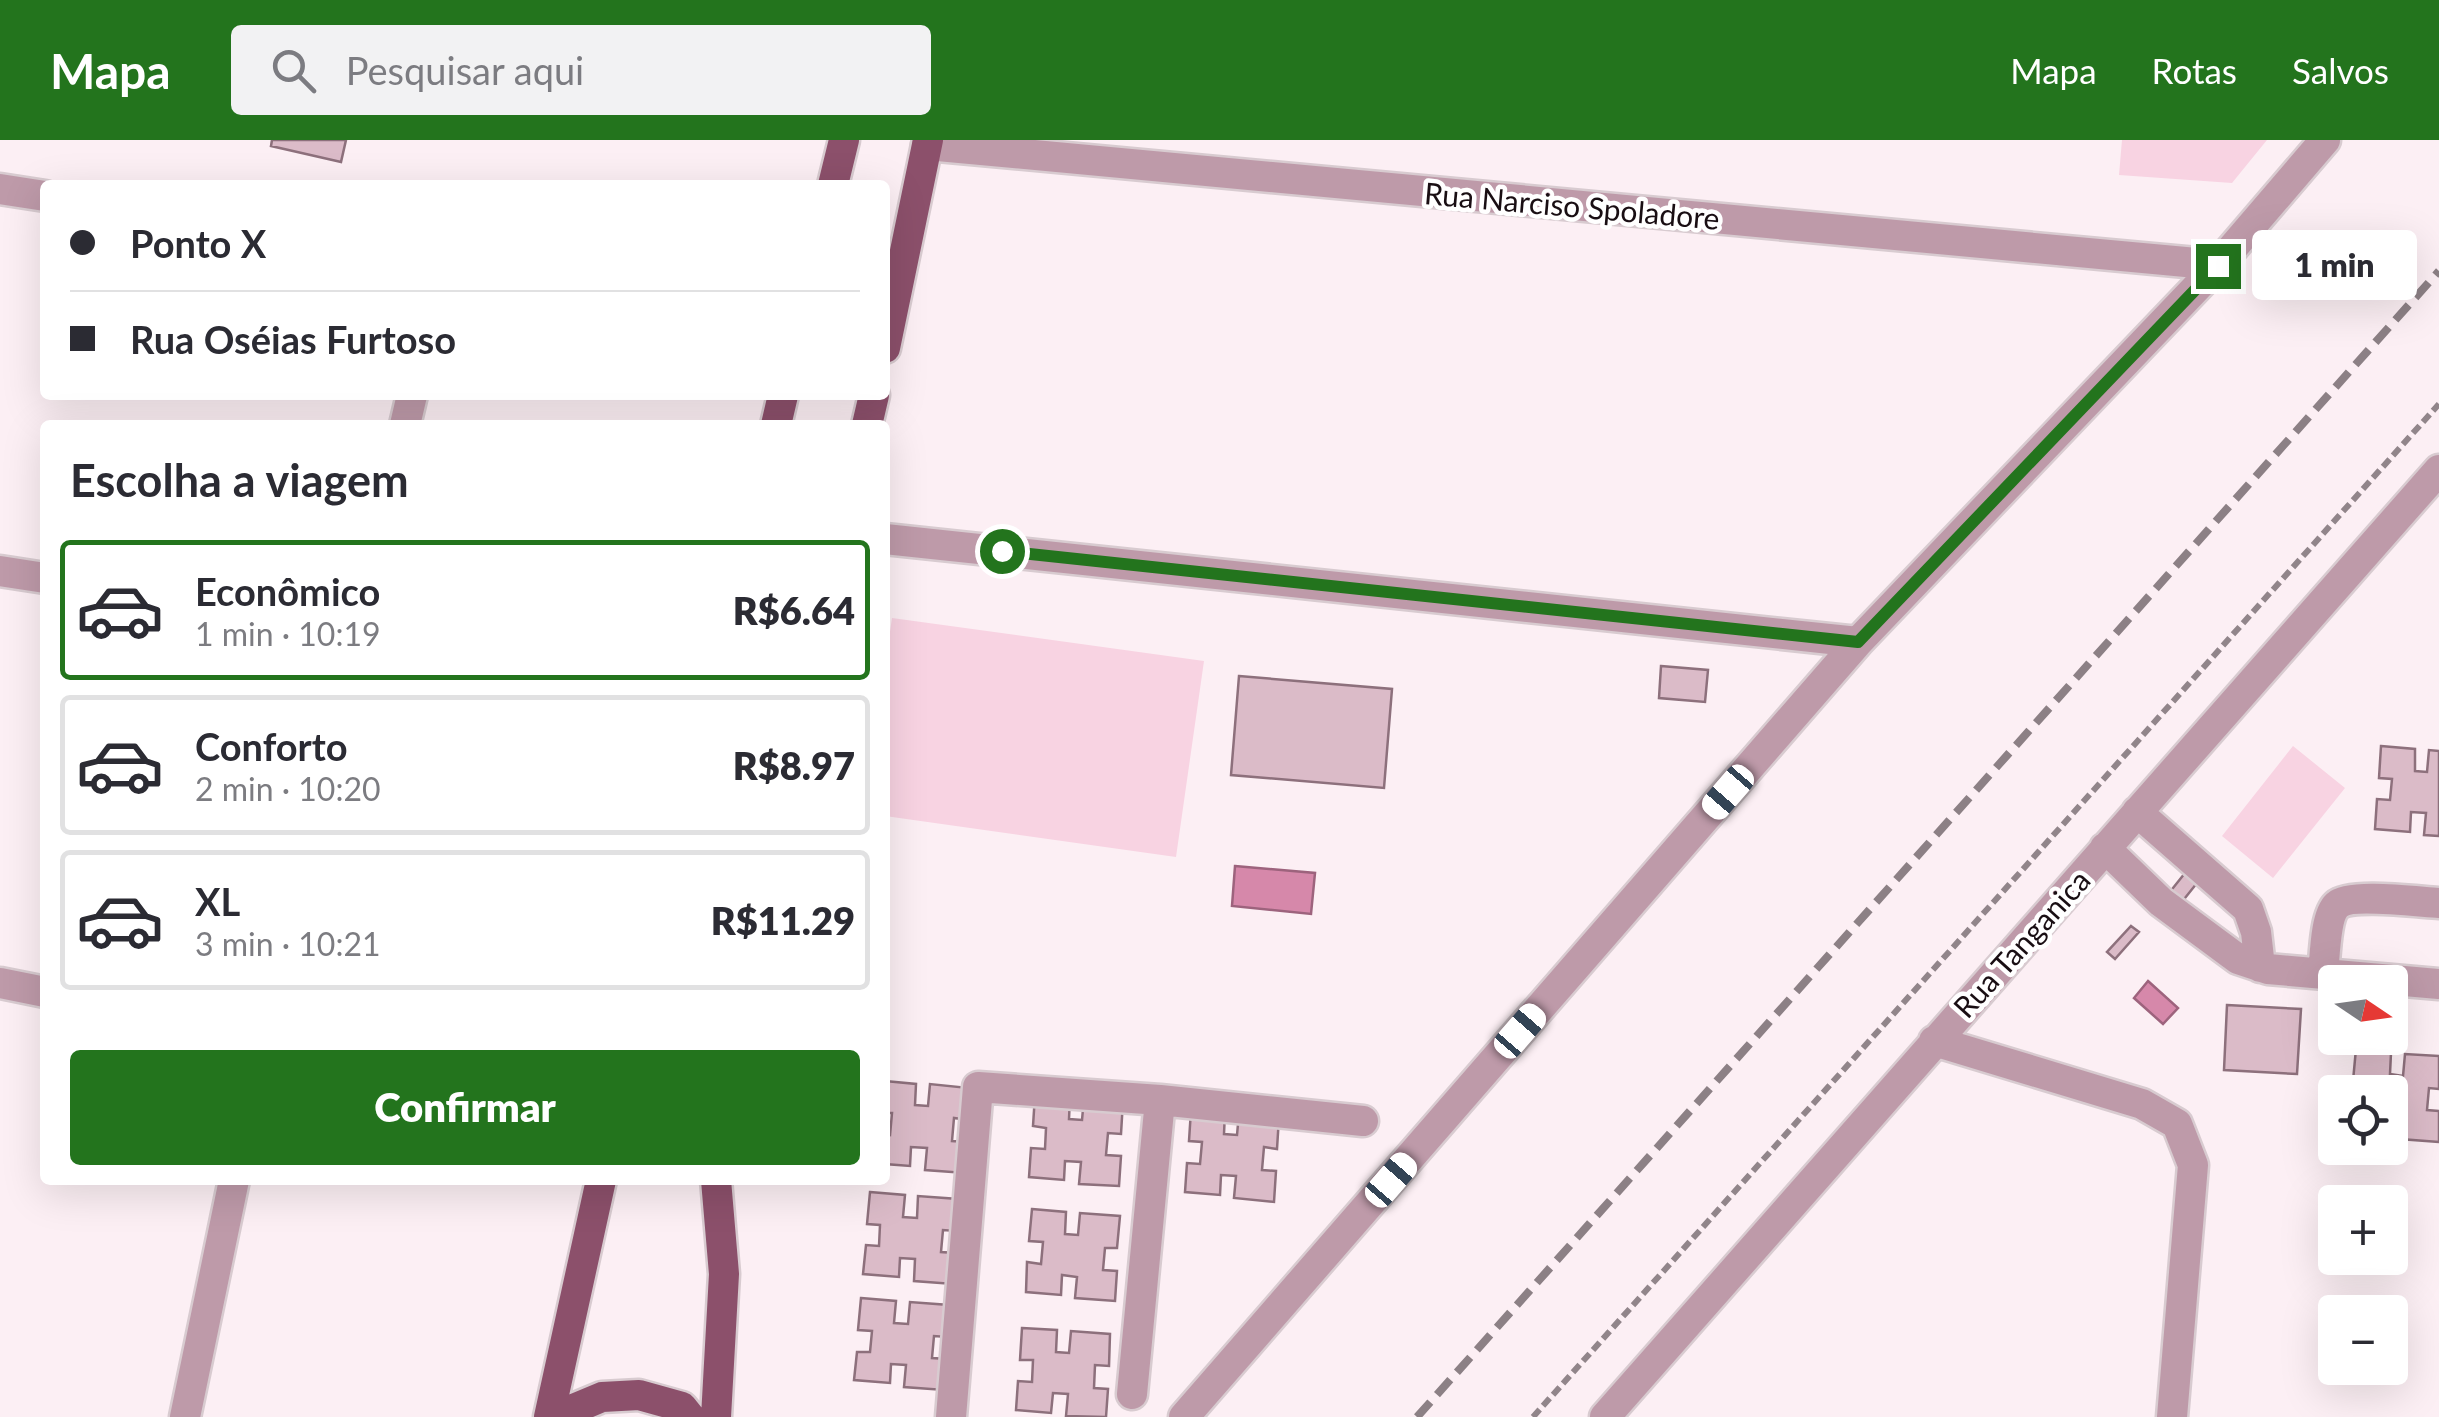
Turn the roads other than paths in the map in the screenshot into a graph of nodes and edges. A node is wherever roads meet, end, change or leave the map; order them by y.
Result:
1 (844, 140) edge
2 (2325, 140) edge
3 (927, 142) edge
4 (834, 180) edge
5 (0, 189) edge
6 (40, 195) edge
7 (2218, 266) junction
8 (890, 317) edge
9 (2439, 470) edge
10 (890, 539) edge
11 (0, 571) edge
12 (40, 577) edge
13 (1858, 642) junction
14 (2137, 812) junction
15 (2105, 848) junction
16 (2439, 903) edge
17 (2324, 965) edge
18 (2260, 966) junction
19 (2318, 973) edge
20 (2408, 981) edge
21 (0, 983) edge
22 (2439, 984) edge
23 (40, 991) edge
24 (1934, 1041) junction
25 (1160, 1100) junction
26 (1363, 1120) dead end
27 (233, 1185) edge
28 (600, 1185) edge
29 (716, 1185) edge
30 (1132, 1394) dead end
31 (186, 1417) edge
32 (552, 1417) edge
33 (690, 1417) edge
34 (716, 1417) edge
35 (951, 1417) edge
36 (1184, 1417) edge
37 (1605, 1417) edge
38 (2172, 1417) edge

1 - 4 main road
2 - 7 street
3 - 7 street, Rua Narciso Spoladore
3 - 8 main road
5 - 6 street
7 - 13 street
9 - 14 street, Rua Tanganica
10 - 13 street
11 - 12 street
13 - 36 street
14 - 15 street, Rua Tanganica
14 - 18 street
15 - 18 street
15 - 24 street, Rua Tanganica
16 - 17 street
18 - 19 street
20 - 22 street
21 - 23 street
24 - 37 street, Rua Tanganica
24 - 38 street
25 - 26 street
25 - 30 street
25 - 35 street
27 - 31 street
28 - 32 main road
29 - 34 main road
32 - 33 main road

